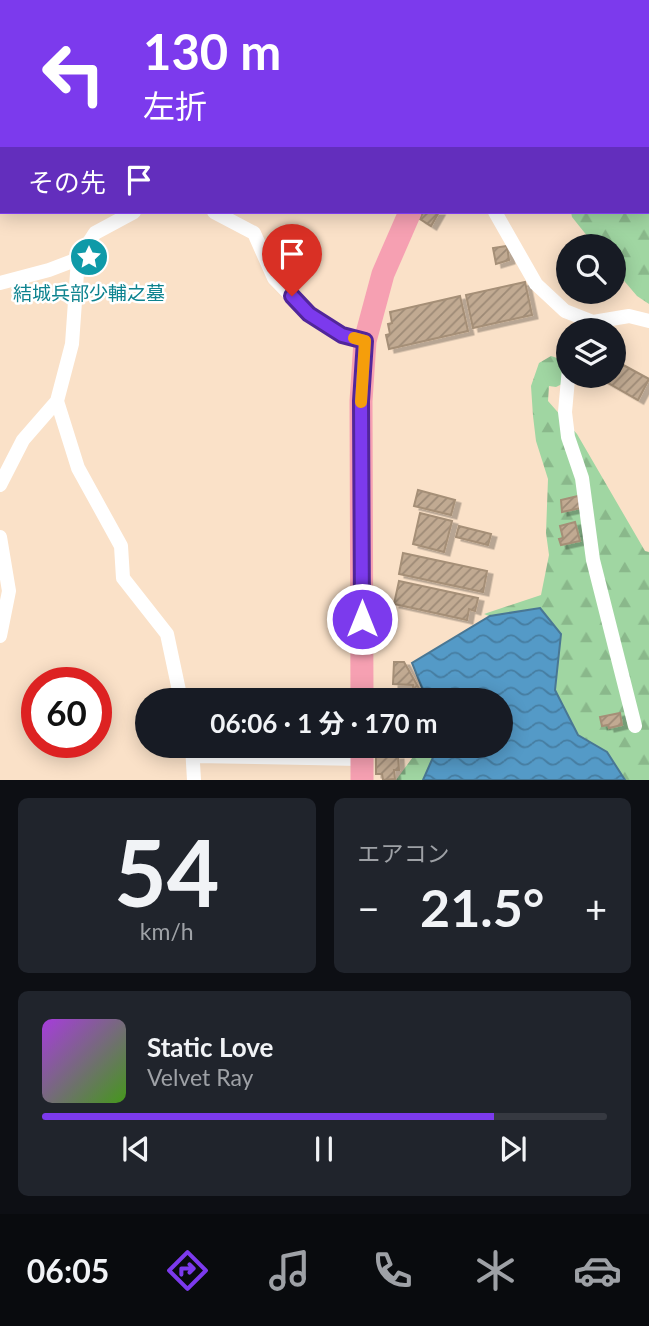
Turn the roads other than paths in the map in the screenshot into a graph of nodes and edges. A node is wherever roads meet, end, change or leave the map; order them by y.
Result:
1 (127, 214) edge
2 (218, 214) edge
3 (409, 214) edge
4 (496, 214) edge
5 (108, 219) edge
6 (78, 259) junction
7 (0, 283) edge
8 (577, 318) edge
9 (621, 318) edge
10 (649, 321) edge
11 (365, 341) junction
12 (567, 388) edge
13 (57, 401) junction
14 (0, 485) edge
15 (0, 537) edge
16 (0, 636) edge
17 (178, 688) edge
18 (362, 688) edge
19 (635, 726) dead end
20 (193, 758) edge
21 (301, 758) edge
22 (362, 762) edge
23 (194, 780) edge

1 - 5 street
2 - 11 street
3 - 11 main road
4 - 8 street
5 - 6 street
6 - 7 street
6 - 13 street
9 - 10 street
11 - 18 main road
12 - 19 street
13 - 14 street
13 - 17 street
15 - 16 street
20 - 23 street
21 - 22 street

